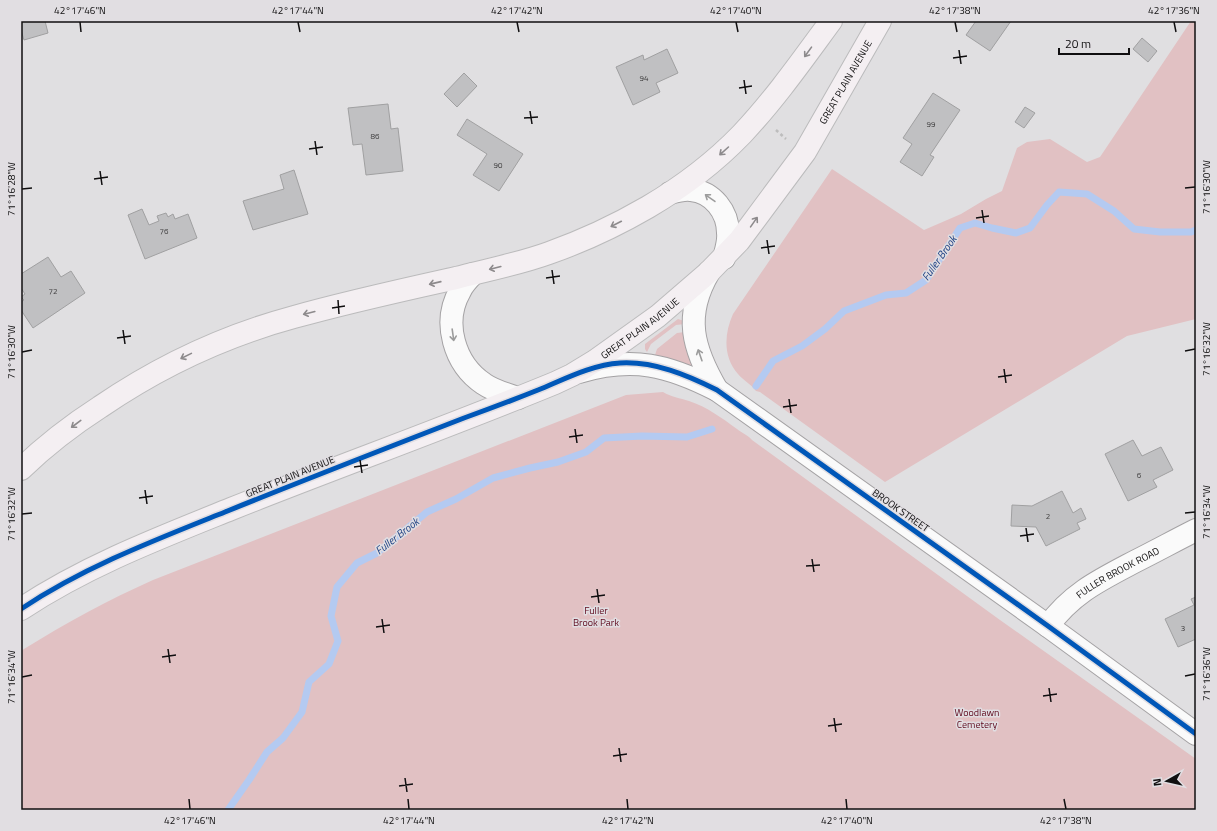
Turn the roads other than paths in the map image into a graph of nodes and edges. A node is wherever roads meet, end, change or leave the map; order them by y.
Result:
1 (831, 21) edge
2 (880, 21) edge
3 (670, 193) junction
4 (717, 265) junction
5 (473, 274) junction
6 (572, 374) junction
7 (717, 390) junction
8 (518, 398) junction
9 (21, 469) edge
10 (1196, 530) edge
11 (21, 609) edge
12 (1048, 626) junction
13 (1196, 734) edge

1 -> 3 main road
4 -> 2 main road, GREAT PLAIN AVENUE
4 -> 3 street, BROOK STREET
3 -> 5 main road
4 - 6 main road, GREAT PLAIN AVENUE
7 -> 4 street, BROOK STREET
5 -> 8 street
5 -> 9 main road
6 - 7 street, BROOK STREET
6 - 8 main road, GREAT PLAIN AVENUE
7 - 12 street, BROOK STREET
8 - 11 main road, GREAT PLAIN AVENUE
10 - 12 street, FULLER BROOK ROAD
12 - 13 street, BROOK STREET

